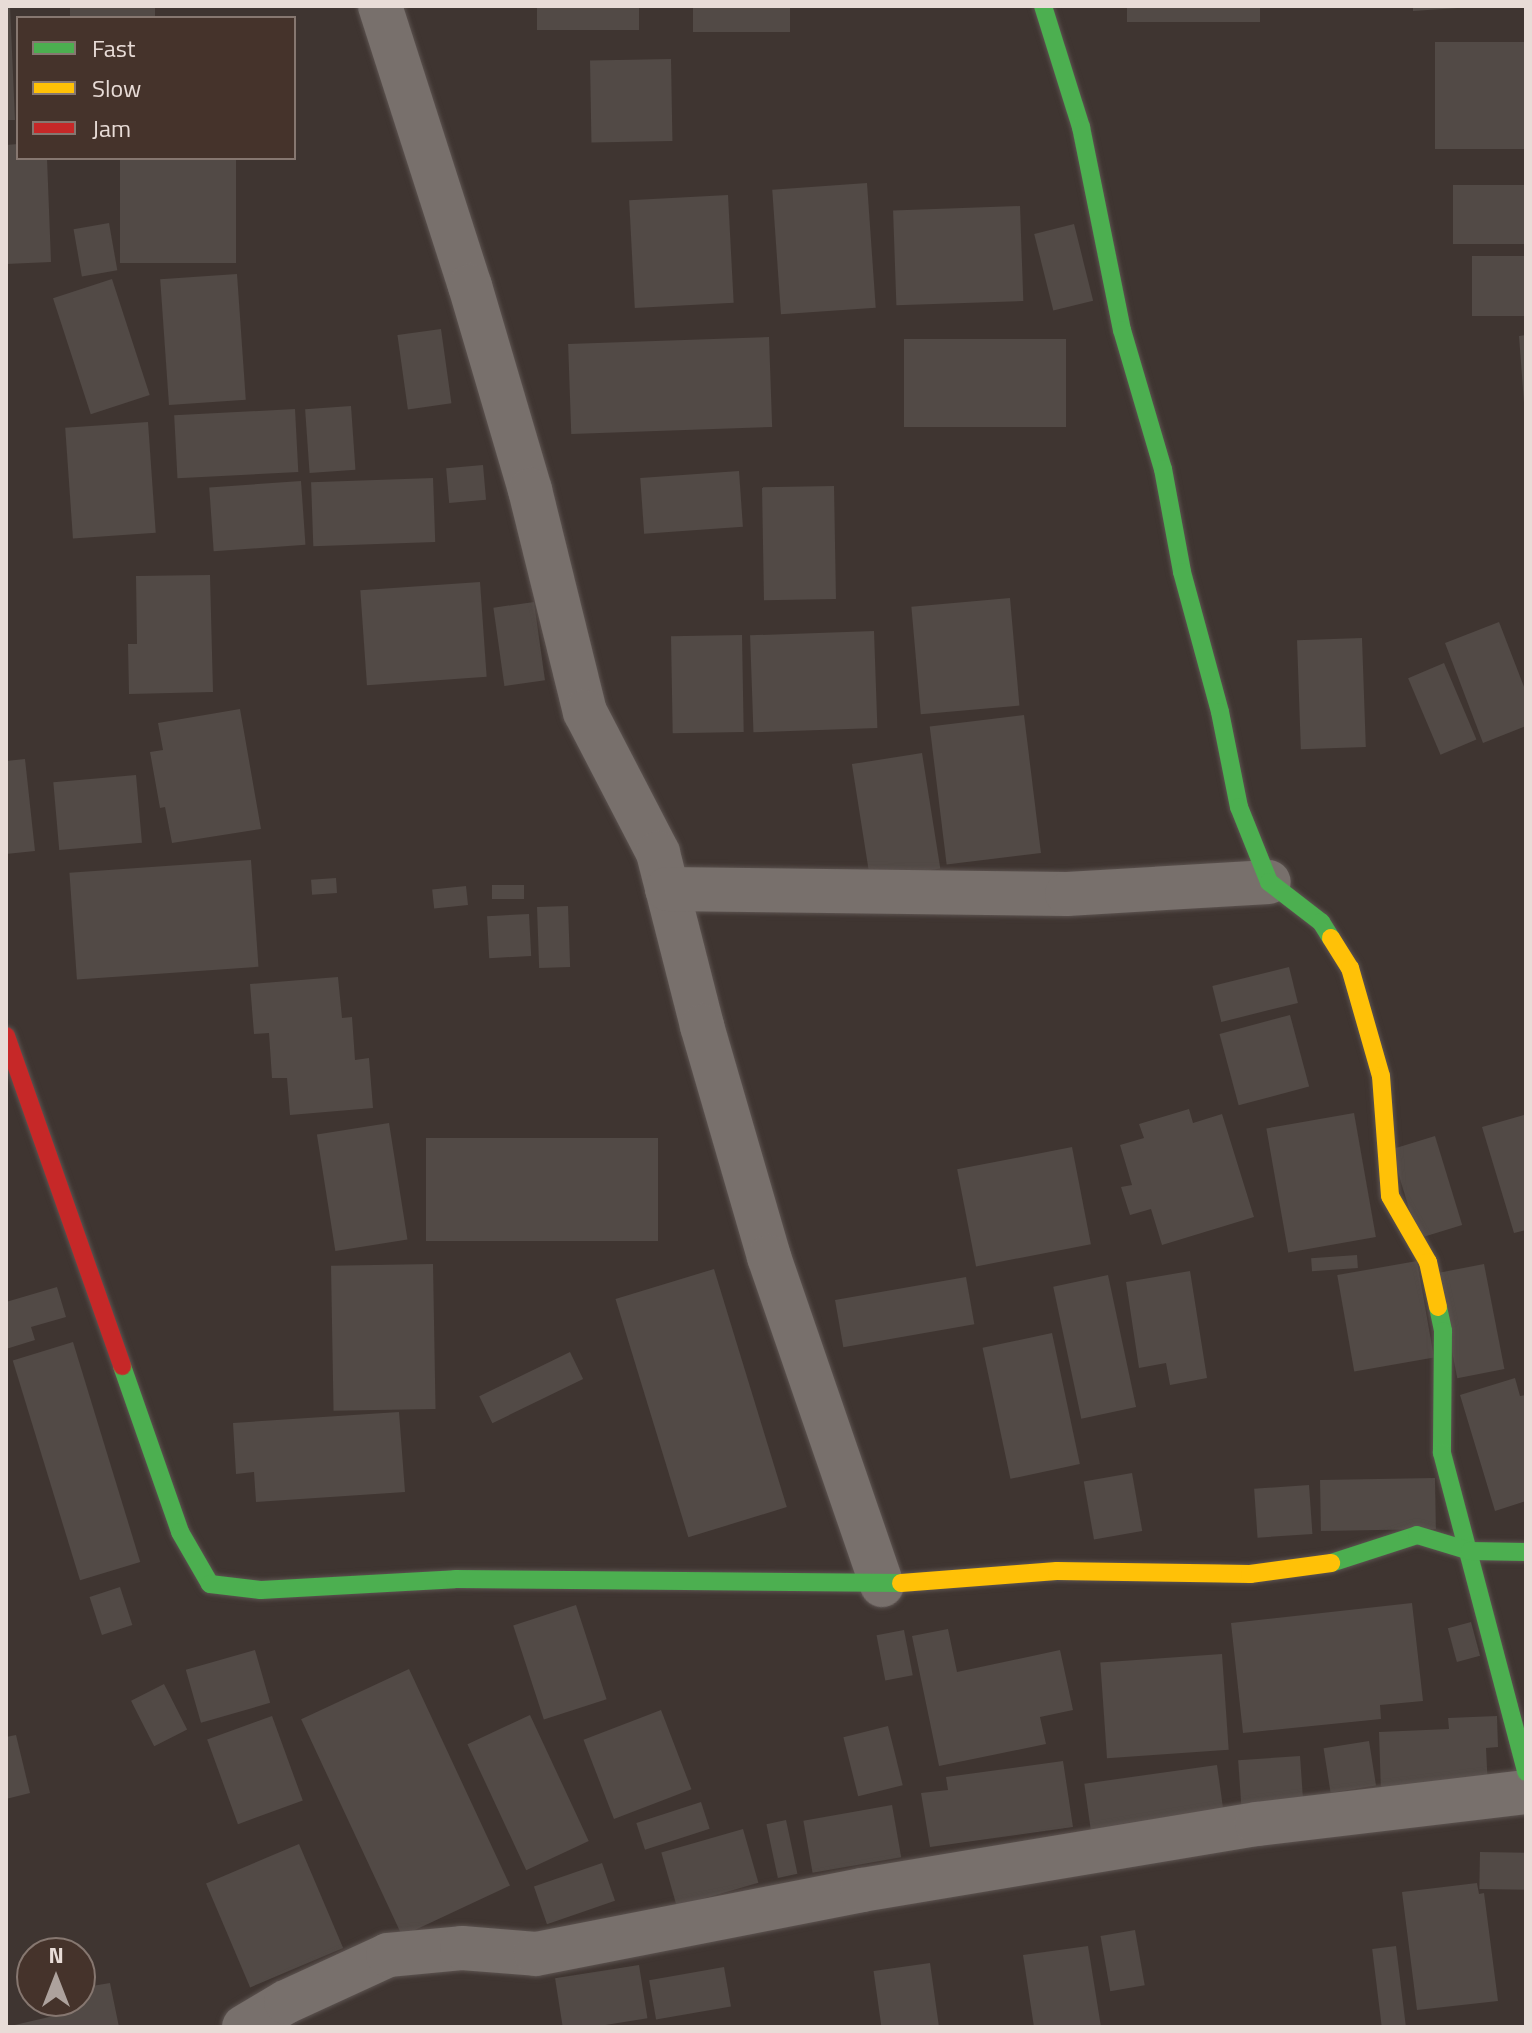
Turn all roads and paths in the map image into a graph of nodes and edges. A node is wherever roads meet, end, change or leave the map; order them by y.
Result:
1 (380, 6) edge
2 (1043, 6) edge
3 (1269, 882) junction
4 (667, 889) junction
5 (6, 1036) edge
6 (1470, 1551) junction
7 (1526, 1552) edge
8 (882, 1585) junction
9 (1526, 1772) edge
10 (1526, 1792) edge
11 (244, 2027) edge

1 - 4 street
2 - 3 street
3 - 4 street
3 - 6 street
4 - 8 street
5 - 8 street
6 - 7 street
6 - 8 street
6 - 9 street
10 - 11 street

